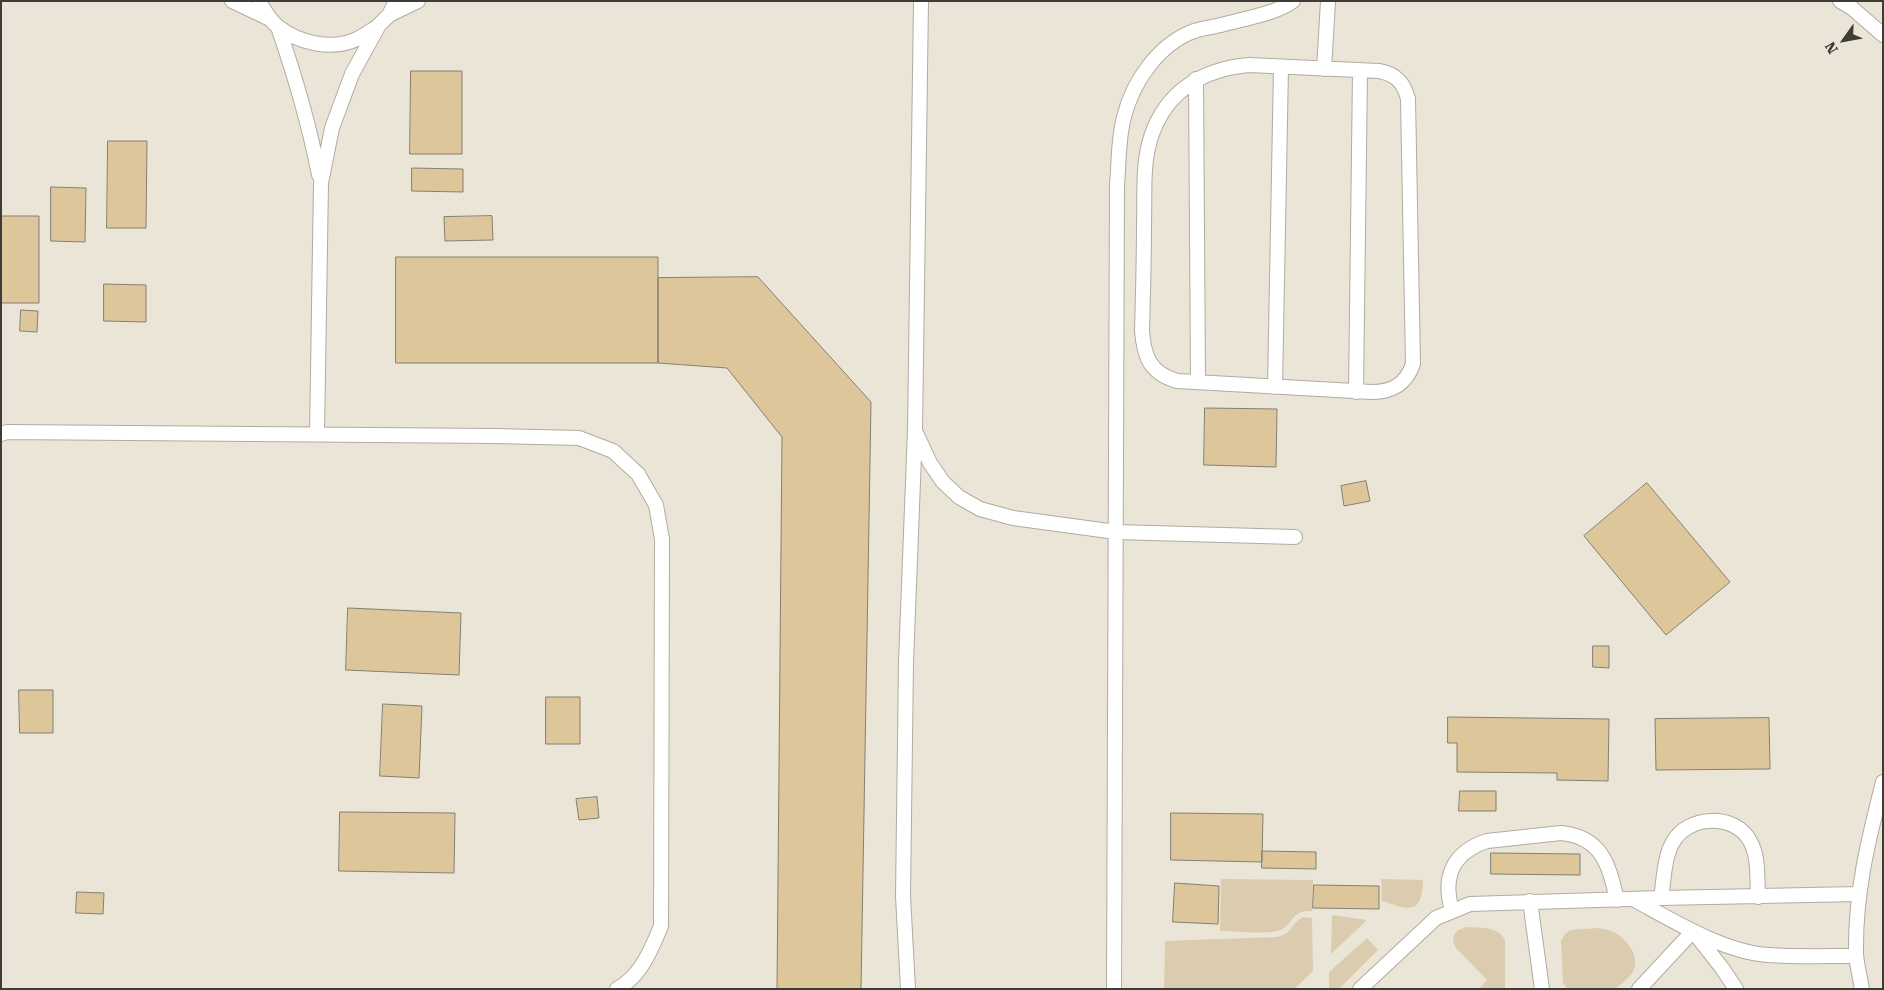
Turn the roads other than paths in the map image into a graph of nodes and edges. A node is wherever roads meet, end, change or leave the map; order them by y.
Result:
1 (232, 1) edge
2 (259, 1) edge
3 (396, 1) edge
4 (418, 1) edge
5 (921, 1) edge
6 (1294, 1) edge
7 (1328, 1) edge
8 (1840, 1) edge
9 (384, 20) junction
10 (274, 23) junction
11 (1883, 35) edge
12 (1281, 66) junction
13 (1324, 69) junction
14 (1360, 71) junction
15 (1196, 79) junction
16 (320, 184) junction
17 (1198, 382) junction
18 (1275, 387) junction
19 (1356, 392) junction
20 (915, 430) junction
21 (1, 434) edge
22 (317, 434) junction
23 (1116, 532) junction
24 (1295, 537) dead end
25 (1883, 782) edge
26 (1858, 894) junction
27 (1758, 897) junction
28 (1661, 898) junction
29 (1632, 899) junction
30 (1617, 900) junction
31 (1530, 901) junction
32 (1452, 910) junction
33 (1693, 931) junction
34 (1856, 956) junction
35 (617, 989) edge
36 (908, 989) edge
37 (1114, 989) edge
38 (1360, 989) edge
39 (1542, 989) edge
40 (1639, 989) edge
41 (1736, 989) edge
42 (1862, 989) edge

1 - 10 lane
2 - 10 lane
3 - 9 lane
4 - 9 lane
5 - 20 lane
6 - 23 lane
7 - 13 lane
8 - 11 lane
9 - 10 lane
9 - 16 lane
10 - 16 lane
12 - 13 lane
12 - 15 lane
12 - 18 lane
13 - 14 lane
14 - 19 lane
14 - 19 lane
15 - 17 lane
15 - 17 lane
16 - 22 lane
17 - 18 lane
18 - 19 lane
20 - 23 lane
20 - 36 lane
21 - 22 lane
22 - 35 lane
23 - 24 lane
23 - 37 lane
25 - 26 lane
26 - 27 lane
26 - 34 lane
27 - 28 lane
27 - 28 lane
28 - 29 lane
29 - 30 lane
29 - 33 lane
30 - 31 lane
30 - 32 lane
31 - 32 lane
31 - 39 lane
32 - 38 lane
33 - 34 lane
33 - 40 lane
33 - 41 lane
34 - 42 lane

